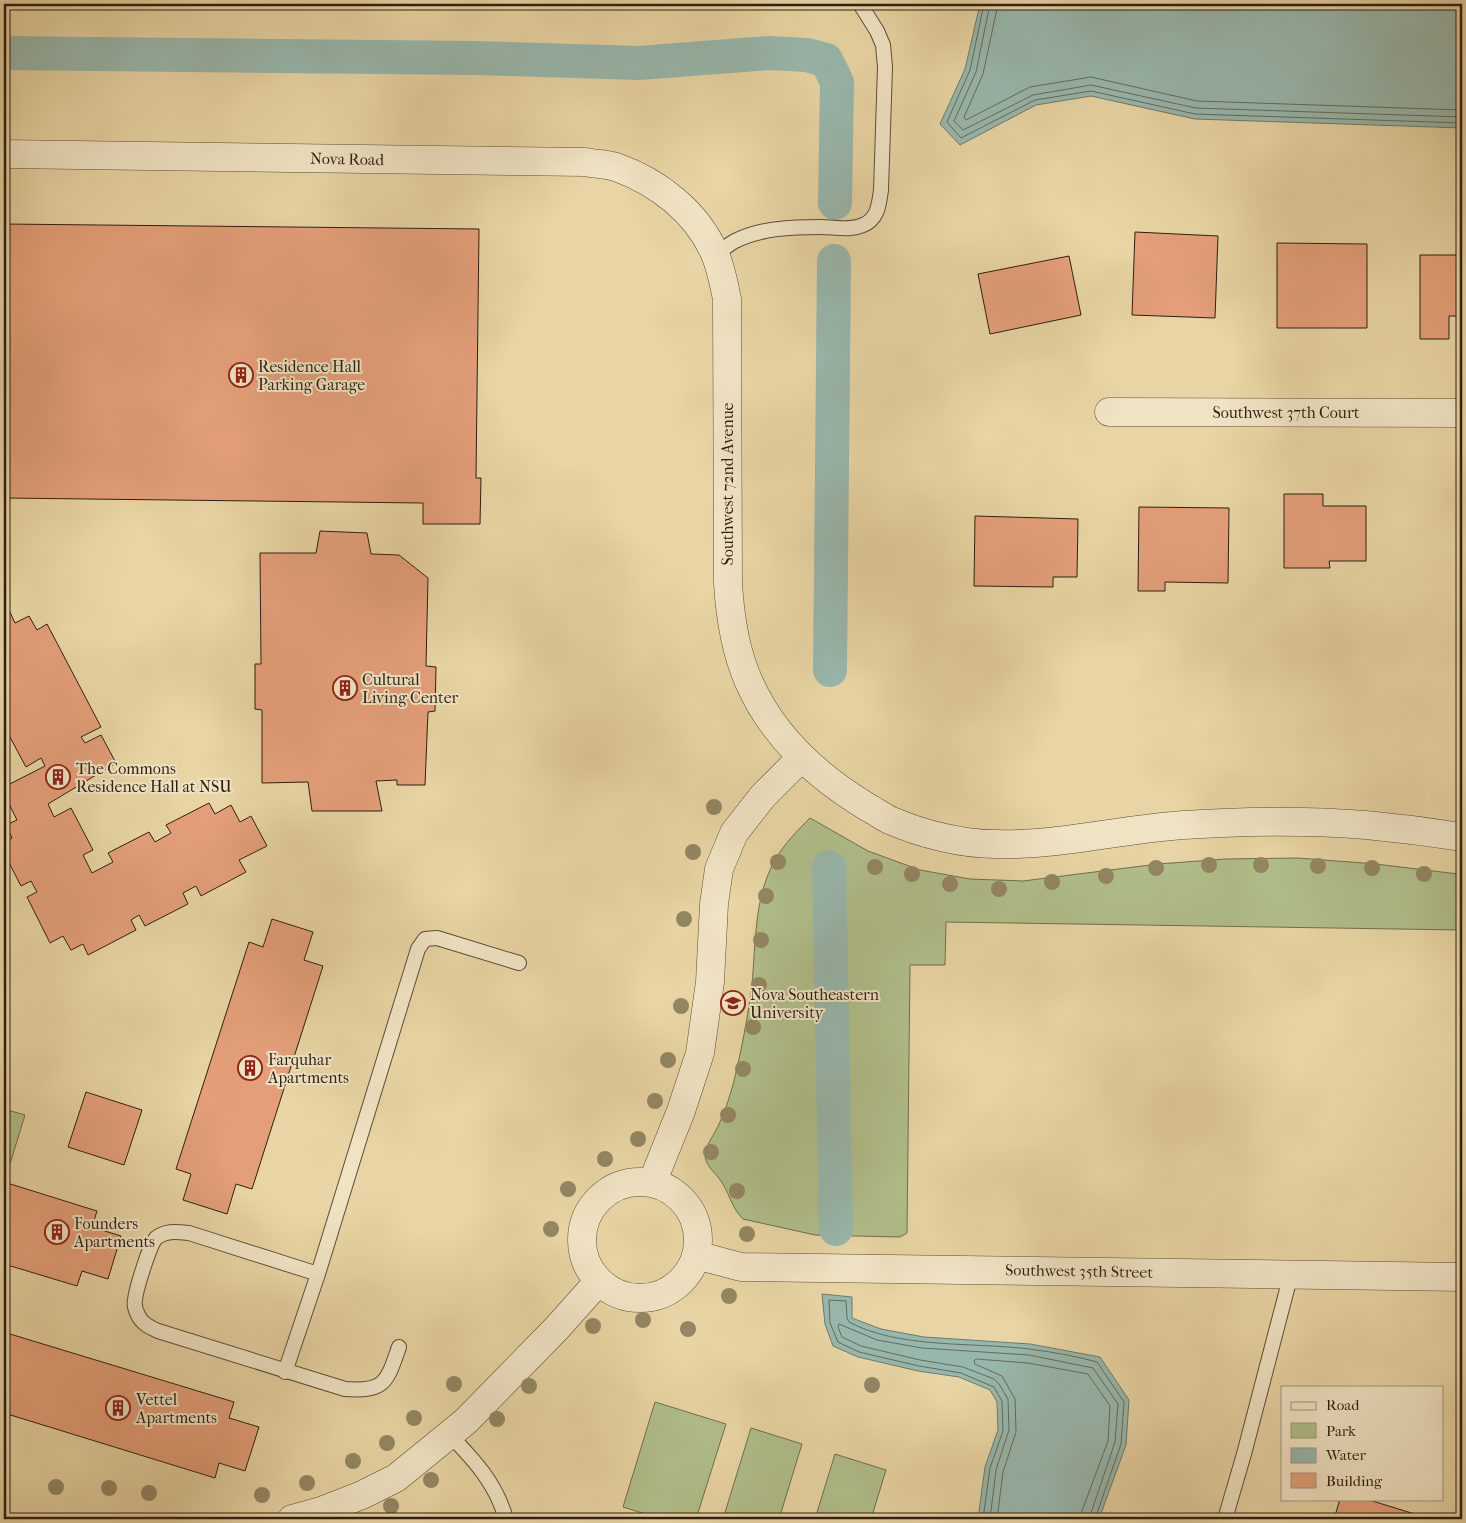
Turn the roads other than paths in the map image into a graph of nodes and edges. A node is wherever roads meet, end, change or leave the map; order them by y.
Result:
1 (860, 4) edge
2 (4, 154) edge
3 (679, 204) joint
4 (715, 254) junction
5 (1109, 412) dead end
6 (1462, 413) edge
7 (801, 758) junction
8 (1462, 837) edge
9 (519, 963) dead end
10 (652, 1183) junction
11 (696, 1255) junction
12 (318, 1274) junction
13 (1291, 1274) junction
14 (1462, 1277) edge
15 (599, 1281) junction
16 (399, 1347) dead end
17 (285, 1372) junction
18 (449, 1434) junction
19 (292, 1519) edge
20 (506, 1519) edge
21 (1225, 1519) edge

1 - 4 lane
2 - 3 street, Nova Road
3 - 4 street, Southwest 72nd Avenue
4 - 7 street, Southwest 72nd Avenue
5 - 6 street, Southwest 37th Court
7 - 8 street, Southwest 72nd Avenue
7 - 10 street
9 - 12 lane
10 - 11 street
10 - 15 street
11 - 13 street, Southwest 35th Street
11 - 15 street
12 - 17 lane
12 - 17 lane
13 - 14 street, Southwest 35th Street
13 - 21 lane
15 - 18 street
16 - 17 lane
18 - 19 street
18 - 20 lane

